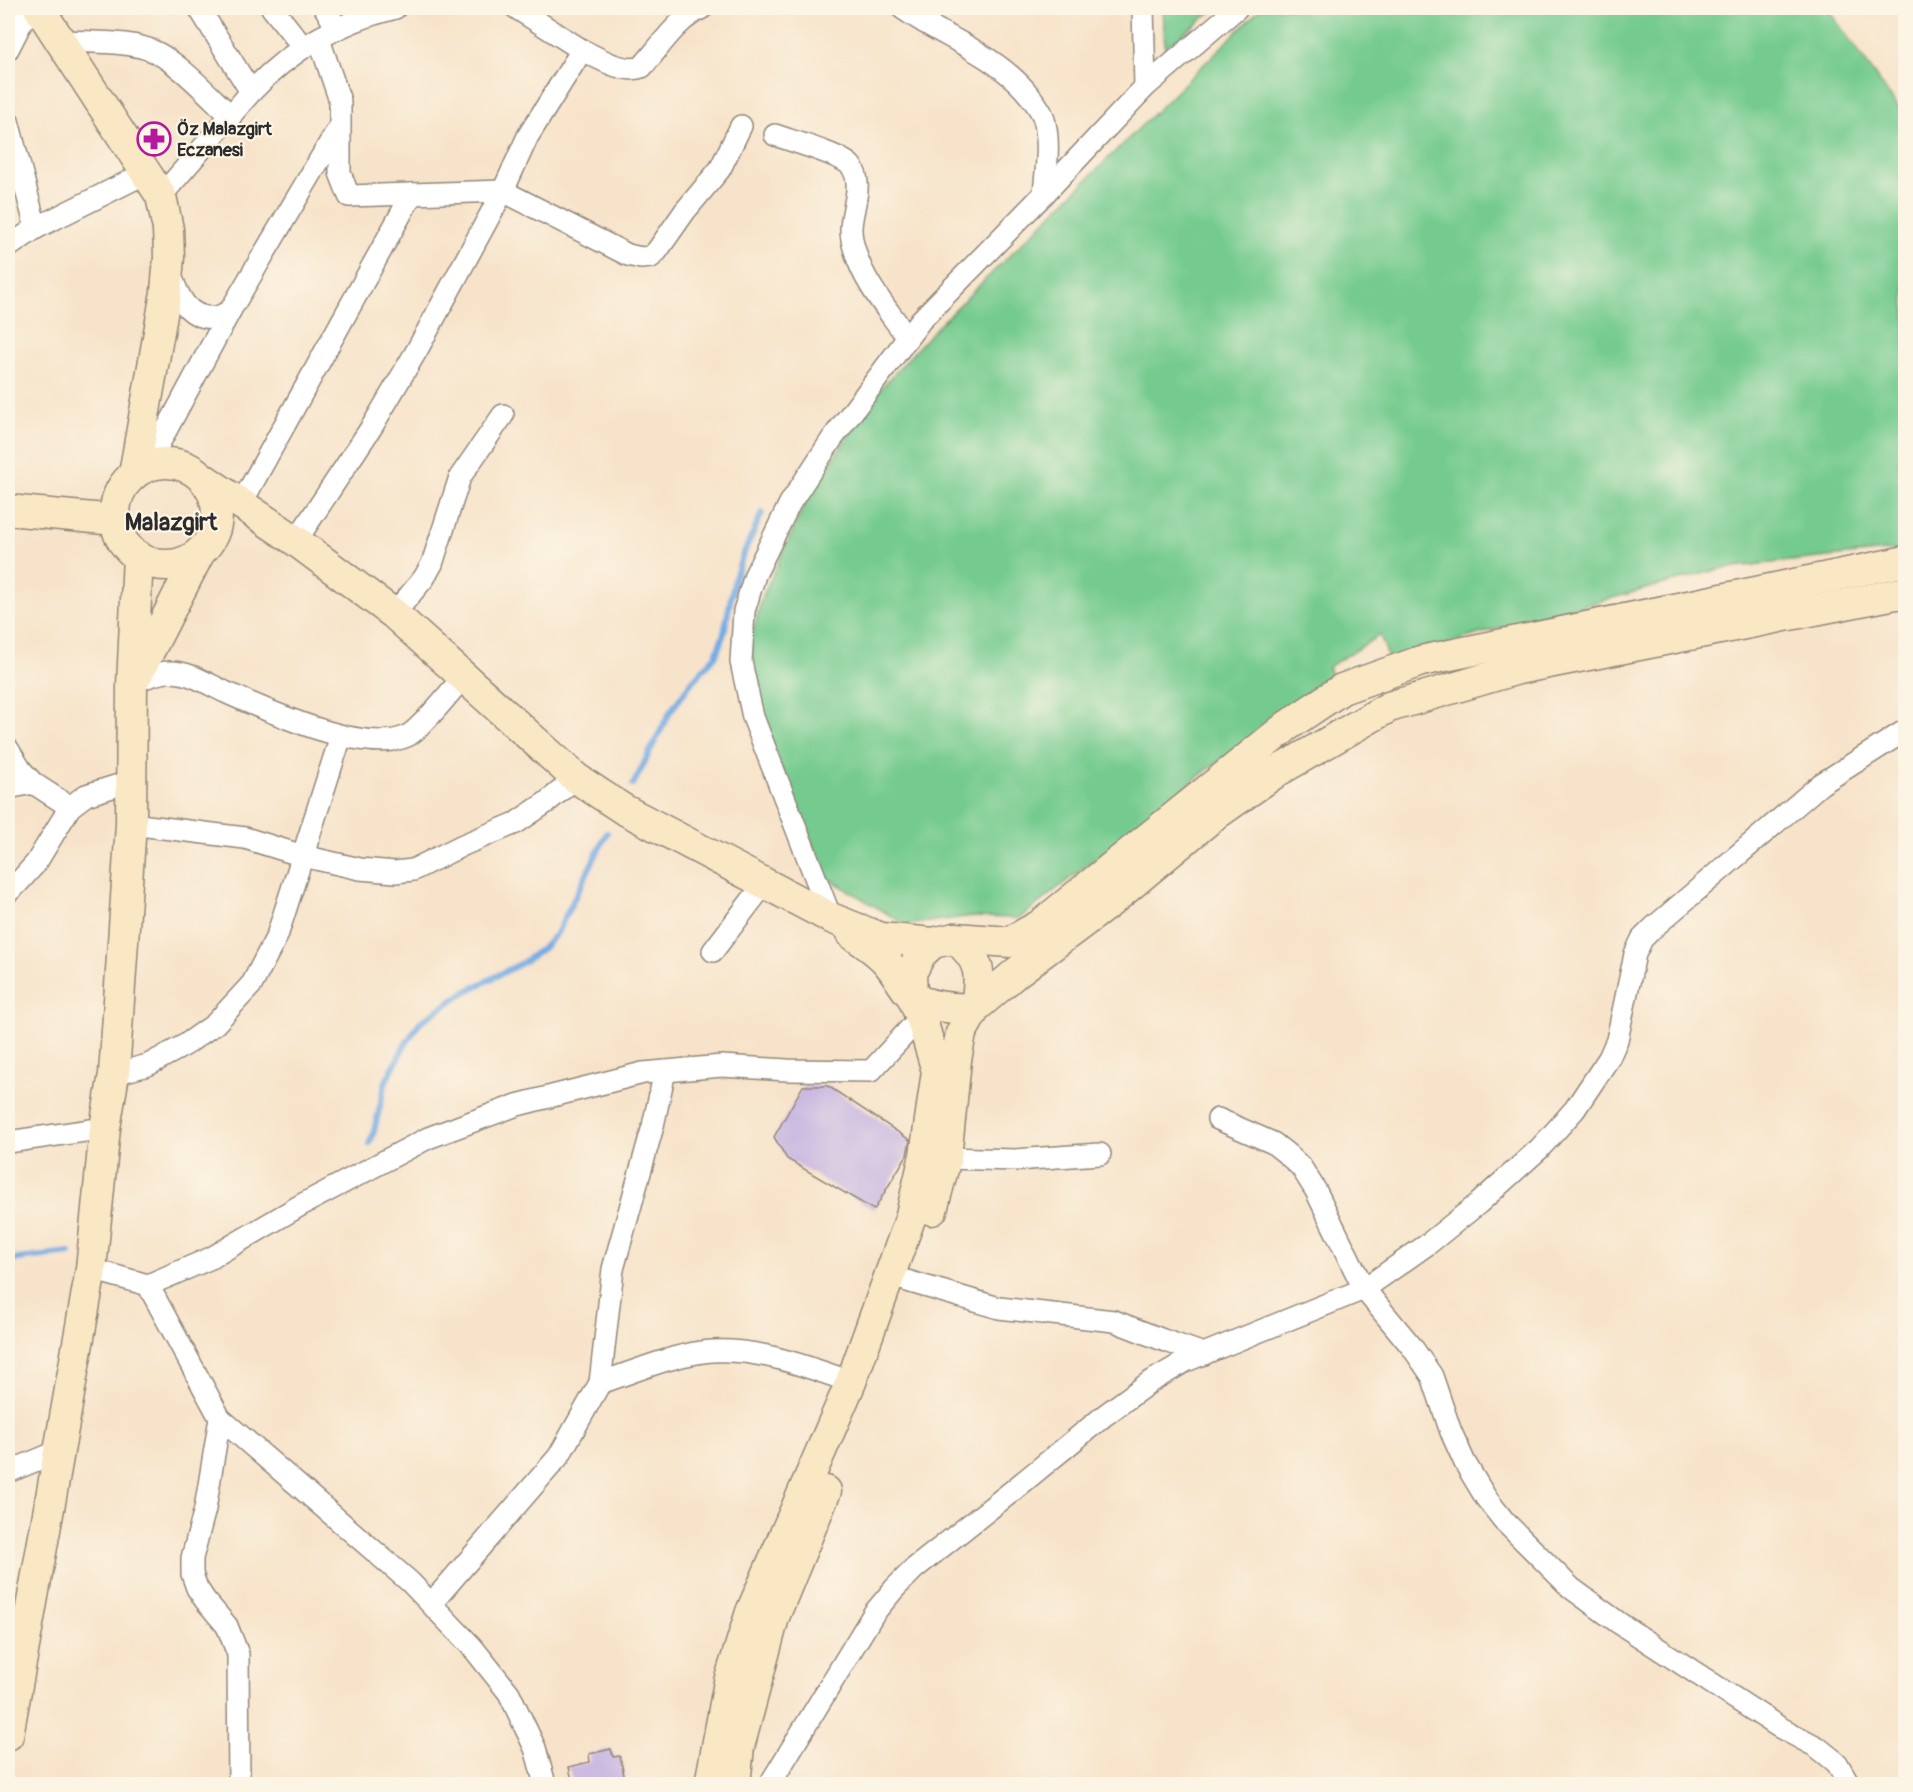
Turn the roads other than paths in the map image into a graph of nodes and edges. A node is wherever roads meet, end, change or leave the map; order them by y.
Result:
1 (29, 8) edge
2 (39, 8) edge
3 (199, 8) edge
4 (272, 8) edge
5 (325, 8) edge
6 (395, 8) edge
7 (516, 8) edge
8 (702, 8) edge
9 (902, 8) edge
10 (1143, 8) edge
11 (1238, 8) edge
12 (319, 38) junction
13 (61, 40) junction
14 (8, 49) edge
15 (582, 50) junction
16 (1145, 87) junction
17 (251, 92) junction
18 (231, 116) junction
19 (8, 121) edge
20 (341, 125) junction
21 (741, 126) dead end
22 (775, 135) dead end
23 (316, 166) junction
24 (340, 173) junction
25 (153, 184) junction
26 (503, 191) junction
27 (411, 194) junction
28 (1044, 194) junction
29 (36, 228) junction
30 (8, 247) edge
31 (168, 268) junction
32 (230, 311) junction
33 (907, 337) junction
34 (502, 415) dead end
35 (141, 470) junction
36 (204, 479) junction
37 (241, 504) junction
38 (8, 510) edge
39 (115, 520) junction
40 (216, 524) junction
41 (296, 541) junction
42 (200, 552) junction
43 (138, 556) junction
44 (1905, 561) edge
45 (1905, 592) edge
46 (394, 614) junction
47 (464, 676) junction
48 (133, 683) junction
49 (341, 736) junction
50 (1901, 737) edge
51 (8, 749) edge
52 (576, 778) junction
53 (132, 781) junction
54 (33, 783) junction
55 (8, 788) edge
56 (70, 807) junction
57 (131, 824) junction
58 (303, 856) junction
59 (764, 884) junction
60 (8, 892) edge
61 (831, 918) junction
62 (944, 940) junction
63 (713, 951) dead end
64 (922, 1006) junction
65 (976, 1007) junction
66 (665, 1071) junction
67 (114, 1074) junction
68 (1218, 1119) dead end
69 (105, 1128) junction
70 (8, 1142) edge
71 (1100, 1154) dead end
72 (946, 1158) junction
73 (91, 1269) junction
74 (907, 1281) junction
75 (148, 1285) junction
76 (1364, 1288) junction
77 (1204, 1354) junction
78 (851, 1382) junction
79 (600, 1383) junction
80 (220, 1419) junction
81 (58, 1451) junction
82 (8, 1472) edge
83 (431, 1604) junction
84 (8, 1735) edge
85 (239, 1785) edge
86 (545, 1785) edge
87 (710, 1785) edge
88 (735, 1785) edge
89 (770, 1785) edge
90 (1849, 1785) edge

1 - 14 street
2 - 13 main road
3 - 17 street
4 - 12 street
5 - 12 street
6 - 12 street
7 - 15 street
8 - 15 street
9 - 28 street
10 - 16 street
11 - 16 street
12 - 17 street
12 - 20 street
13 - 18 street
13 - 25 main road
15 - 26 street
16 - 28 street
17 - 18 street
18 - 25 street
19 - 29 street
20 - 23 street
20 - 24 street
21 - 26 street
22 - 33 street
23 - 24 street
23 - 32 street
24 - 27 street
25 - 29 street
25 - 31 main road
26 - 27 street
26 - 41 street
27 - 37 street
28 - 33 street
29 - 30 street
31 - 32 street
31 - 35 main road
32 - 35 street
33 - 61 street
34 - 46 street
35 - 36 main road
35 - 39 main road
36 - 37 main road
36 - 40 main road
37 - 40 main road
37 - 41 main road
38 - 39 main road
39 - 43 main road
40 - 42 main road
41 - 46 main road
42 - 43 main road
42 - 48 main road
43 - 48 main road
44 - 62 main road
45 - 65 main road
46 - 47 main road
47 - 49 street
47 - 52 main road
48 - 49 street
48 - 53 main road
49 - 58 street
50 - 76 street
51 - 54 street
52 - 58 street
52 - 59 main road
53 - 56 street
53 - 57 main road
54 - 55 street
54 - 56 street
56 - 60 street
57 - 58 street
57 - 67 main road
58 - 67 street
59 - 61 main road
59 - 63 street
61 - 62 main road
61 - 64 main road
62 - 64 main road
62 - 65 main road
64 - 65 main road
64 - 66 street
64 - 78 main road
65 - 72 main road
66 - 75 street
66 - 79 street
67 - 69 main road
68 - 76 street
69 - 70 street
69 - 73 main road
71 - 72 street
72 - 74 main road
73 - 75 street
73 - 81 main road
74 - 77 street
74 - 88 main road
75 - 80 street
76 - 77 street
76 - 90 street
77 - 89 street
78 - 79 street
78 - 87 main road
79 - 83 street
80 - 83 street
80 - 85 street
81 - 82 street
81 - 84 main road
83 - 86 street

